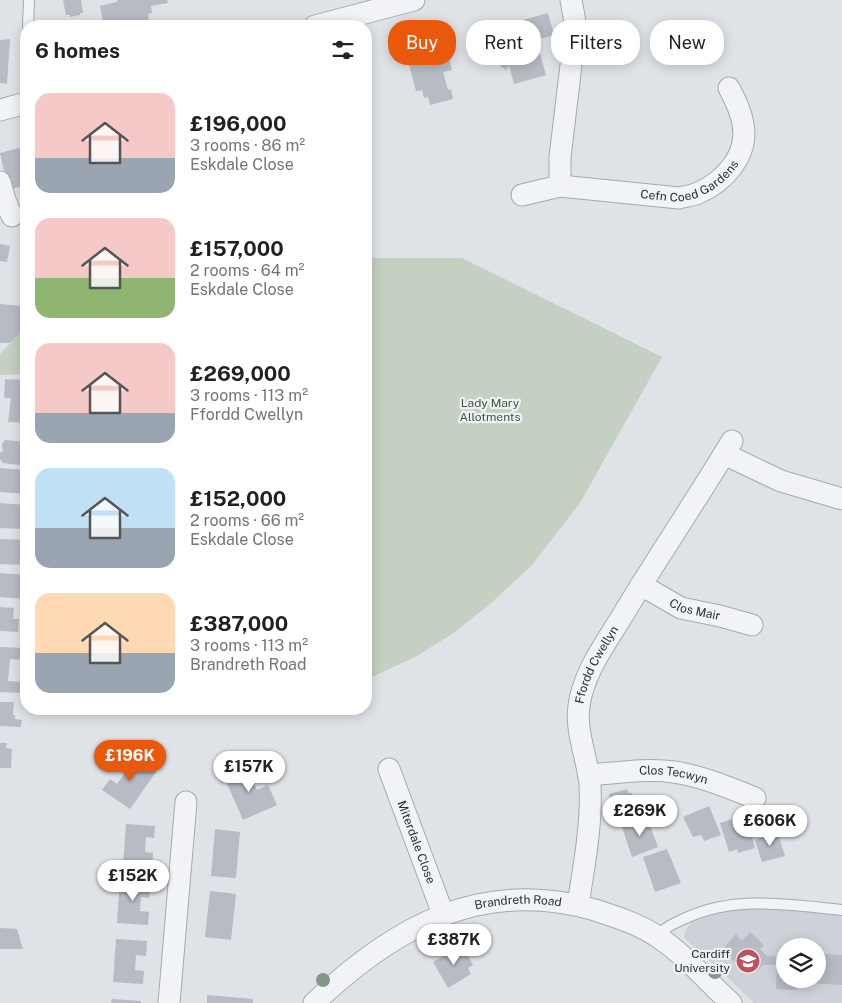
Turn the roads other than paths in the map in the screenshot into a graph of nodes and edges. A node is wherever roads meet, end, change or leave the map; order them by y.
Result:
1 (29, 0) edge
2 (414, 0) edge
3 (571, 0) edge
4 (28, 20) edge
5 (337, 20) edge
6 (729, 88) dead end
7 (20, 105) edge
8 (0, 110) edge
9 (0, 182) edge
10 (560, 186) junction
11 (522, 195) dead end
12 (12, 216) dead end
13 (842, 499) edge
14 (641, 585) junction
15 (752, 625) dead end
16 (389, 769) dead end
17 (589, 775) junction
18 (755, 798) dead end
19 (186, 802) dead end
20 (578, 905) junction
21 (842, 910) edge
22 (443, 914) junction
23 (657, 936) junction
24 (170, 1003) edge
25 (314, 1003) edge
26 (731, 1003) edge

1 - 4 lane
2 - 5 street
3 - 10 street
6 - 10 street, Cefn Coed Gardens
7 - 8 street
9 - 12 street
10 - 11 street, Cefn Coed Gardens
13 - 14 street, Ffordd Cwellyn
14 - 15 street, Clos Mair
14 - 17 street, Ffordd Cwellyn
16 - 22 street, Miterdale Close
17 - 18 street, Clos Tecwyn
17 - 20 street, Ffordd Cwellyn
19 - 24 street
20 - 22 street, Brandreth Road
20 - 23 street, Brandreth Road
21 - 23 lane
22 - 25 street, Brandreth Road
23 - 26 street, Brandreth Road

